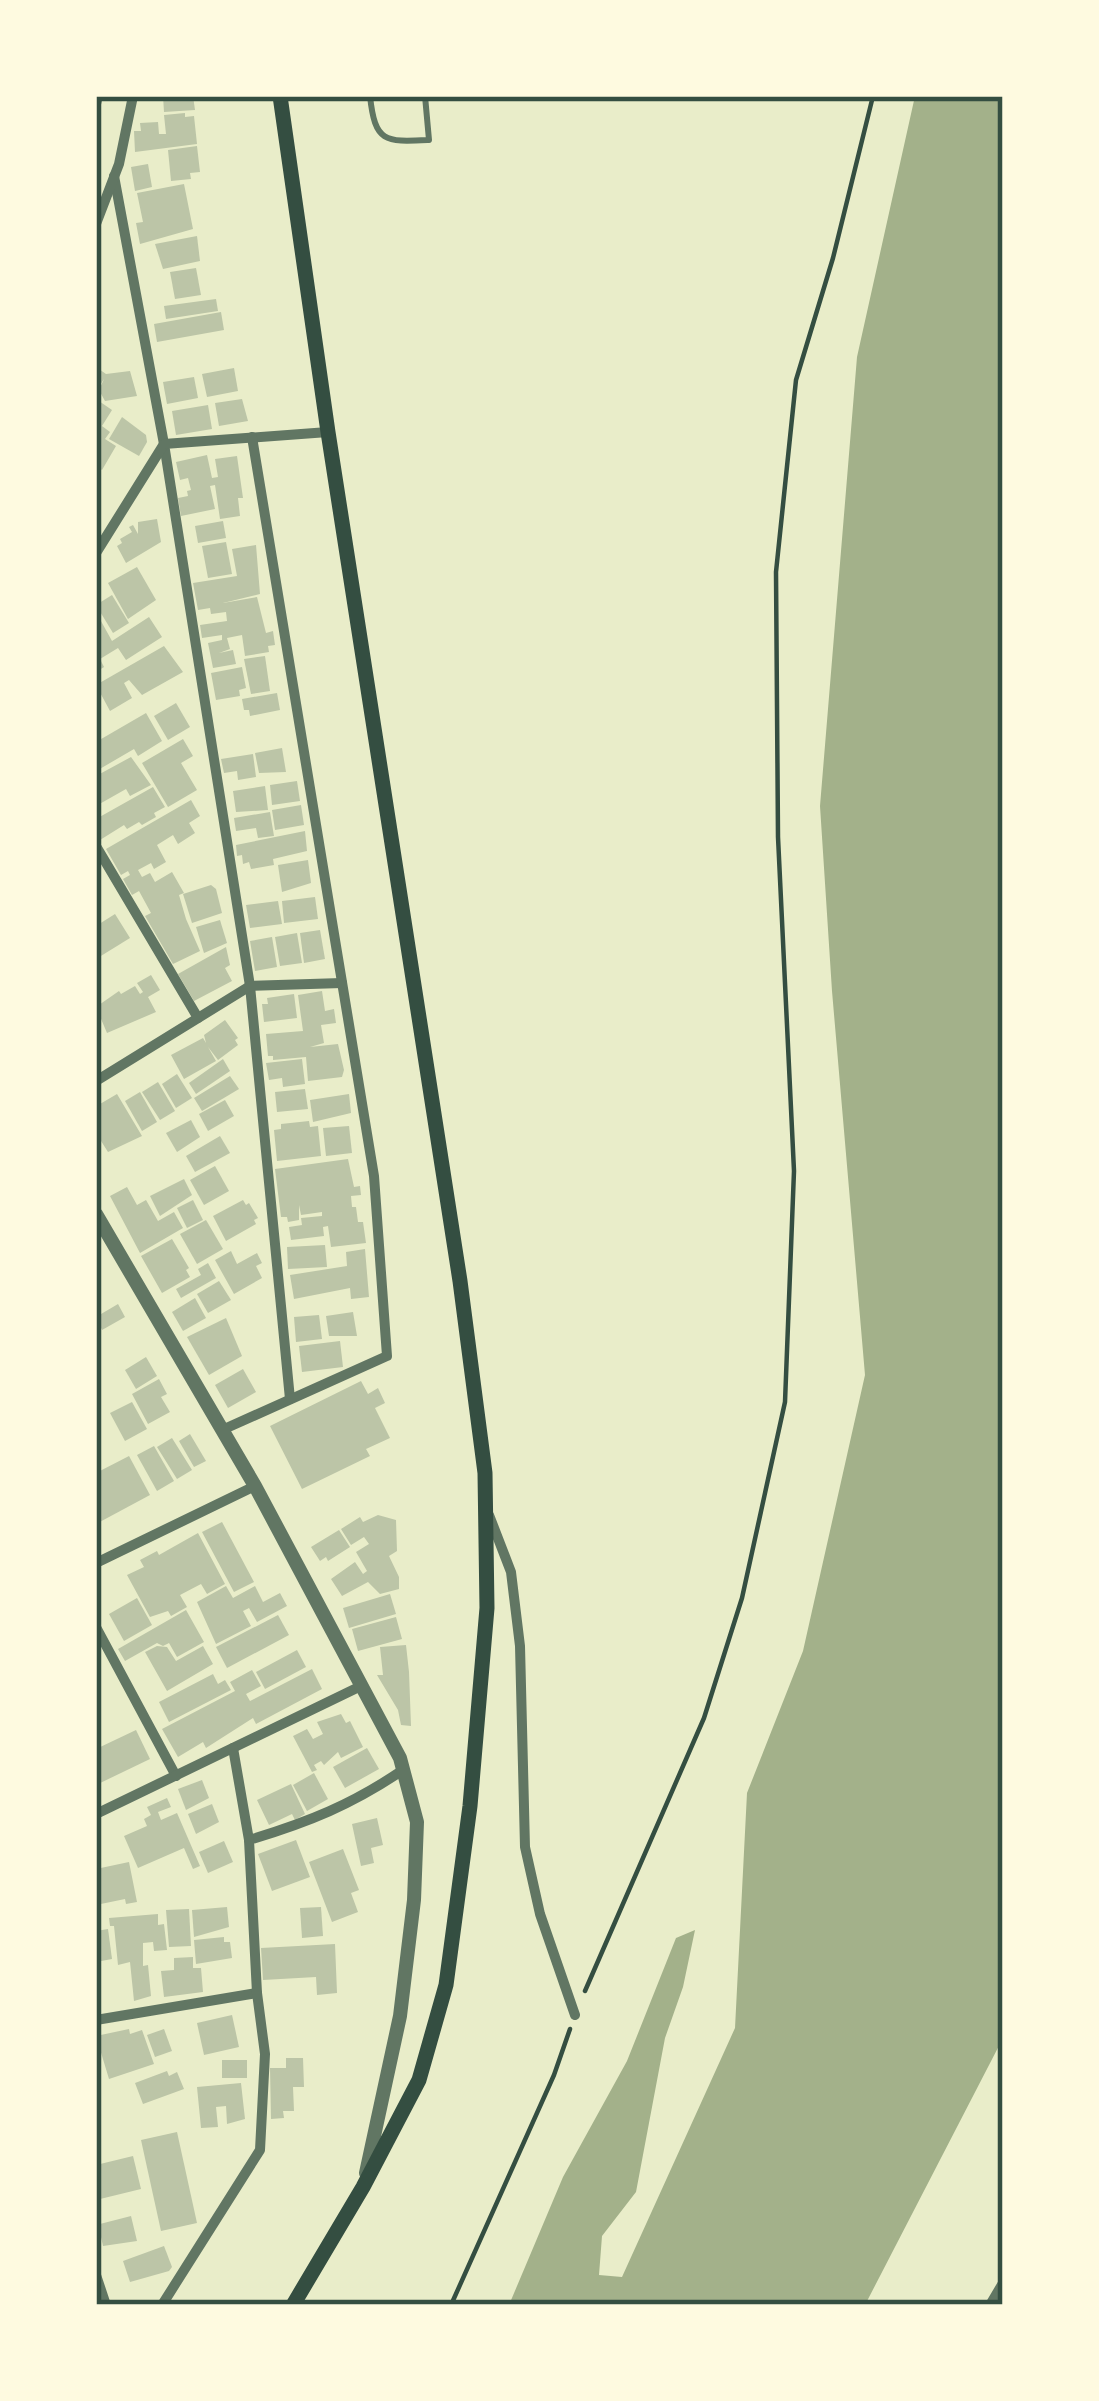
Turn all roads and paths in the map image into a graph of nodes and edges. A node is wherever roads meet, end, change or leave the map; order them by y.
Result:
1 (133, 96) edge
2 (280, 96) edge
3 (370, 96) edge
4 (425, 96) edge
5 (873, 96) edge
6 (114, 176) junction
7 (96, 224) edge
8 (328, 432) junction
9 (252, 437) junction
10 (164, 444) junction
11 (96, 553) edge
12 (96, 846) edge
13 (342, 982) junction
14 (250, 986) junction
15 (198, 1018) junction
16 (96, 1081) edge
17 (96, 1214) edge
18 (290, 1399) junction
19 (222, 1430) junction
20 (255, 1486) junction
21 (485, 1505) junction
22 (96, 1563) edge
23 (96, 1627) edge
24 (361, 1686) junction
25 (233, 1748) junction
26 (403, 1770) junction
27 (176, 1776) junction
28 (96, 1814) edge
29 (249, 1840) junction
30 (257, 1993) junction
31 (575, 2015) junction
32 (96, 2020) edge
33 (363, 2186) junction
34 (96, 2275) edge
35 (1003, 2284) edge
36 (106, 2305) edge
37 (162, 2305) edge
38 (292, 2305) edge
39 (451, 2305) edge
40 (990, 2305) edge

1 - 6 street
2 - 8 main road
3 - 4 lane
5 - 31 path
6 - 7 street
6 - 10 street
8 - 9 street
8 - 21 main road
9 - 10 street
9 - 13 street
10 - 11 street
10 - 14 street
12 - 15 street
13 - 14 street
13 - 18 street
14 - 15 street
14 - 18 street
15 - 16 street
17 - 19 street
18 - 19 street
19 - 20 street
20 - 22 street
20 - 24 street
21 - 31 street
21 - 33 main road
23 - 27 street
24 - 25 street
24 - 26 street
25 - 27 street
25 - 29 street
26 - 29 street
26 - 33 street
27 - 28 street
29 - 30 street
30 - 32 street
30 - 37 street
31 - 39 path
33 - 38 main road
34 - 36 street
35 - 40 street

